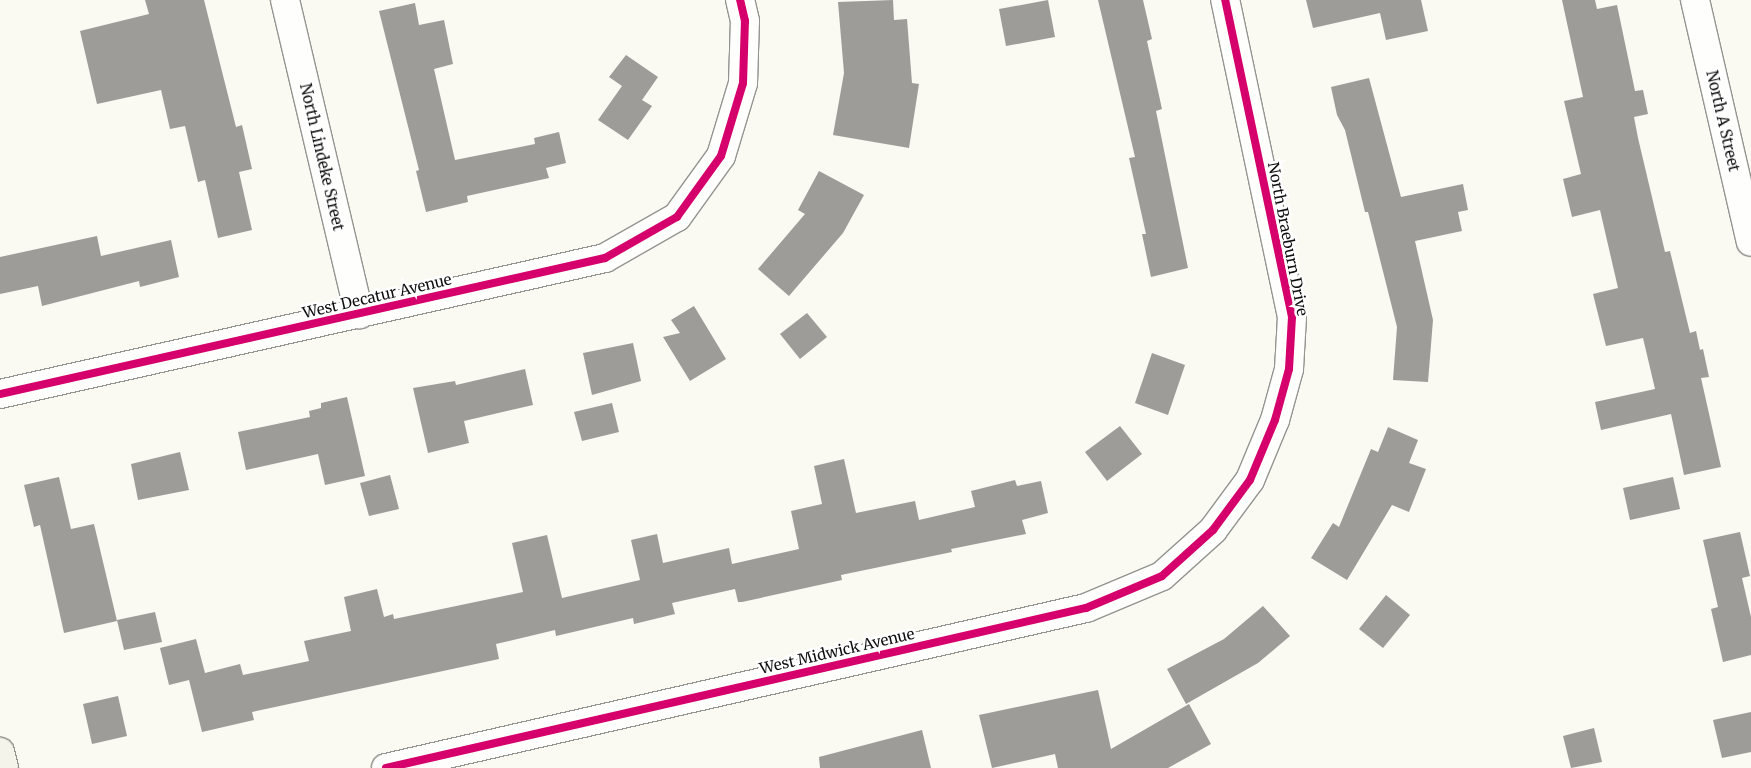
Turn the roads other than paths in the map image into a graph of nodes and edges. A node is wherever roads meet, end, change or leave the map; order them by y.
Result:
1 (285, 0) edge
2 (740, 0) edge
3 (1224, 0) edge
4 (1695, 0) edge
5 (1751, 242) edge
6 (359, 314) junction
7 (0, 394) edge
8 (1250, 480) joint
9 (0, 752) edge
10 (4, 768) edge
11 (386, 768) edge

1 - 6 street, North Lindeke Street
2 - 6 street, West Decatur Avenue
3 - 8 street, North Braeburn Drive
4 - 5 street, North A Street
6 - 7 street, West Decatur Avenue
8 - 11 street, West Midwick Avenue
9 - 10 main road

